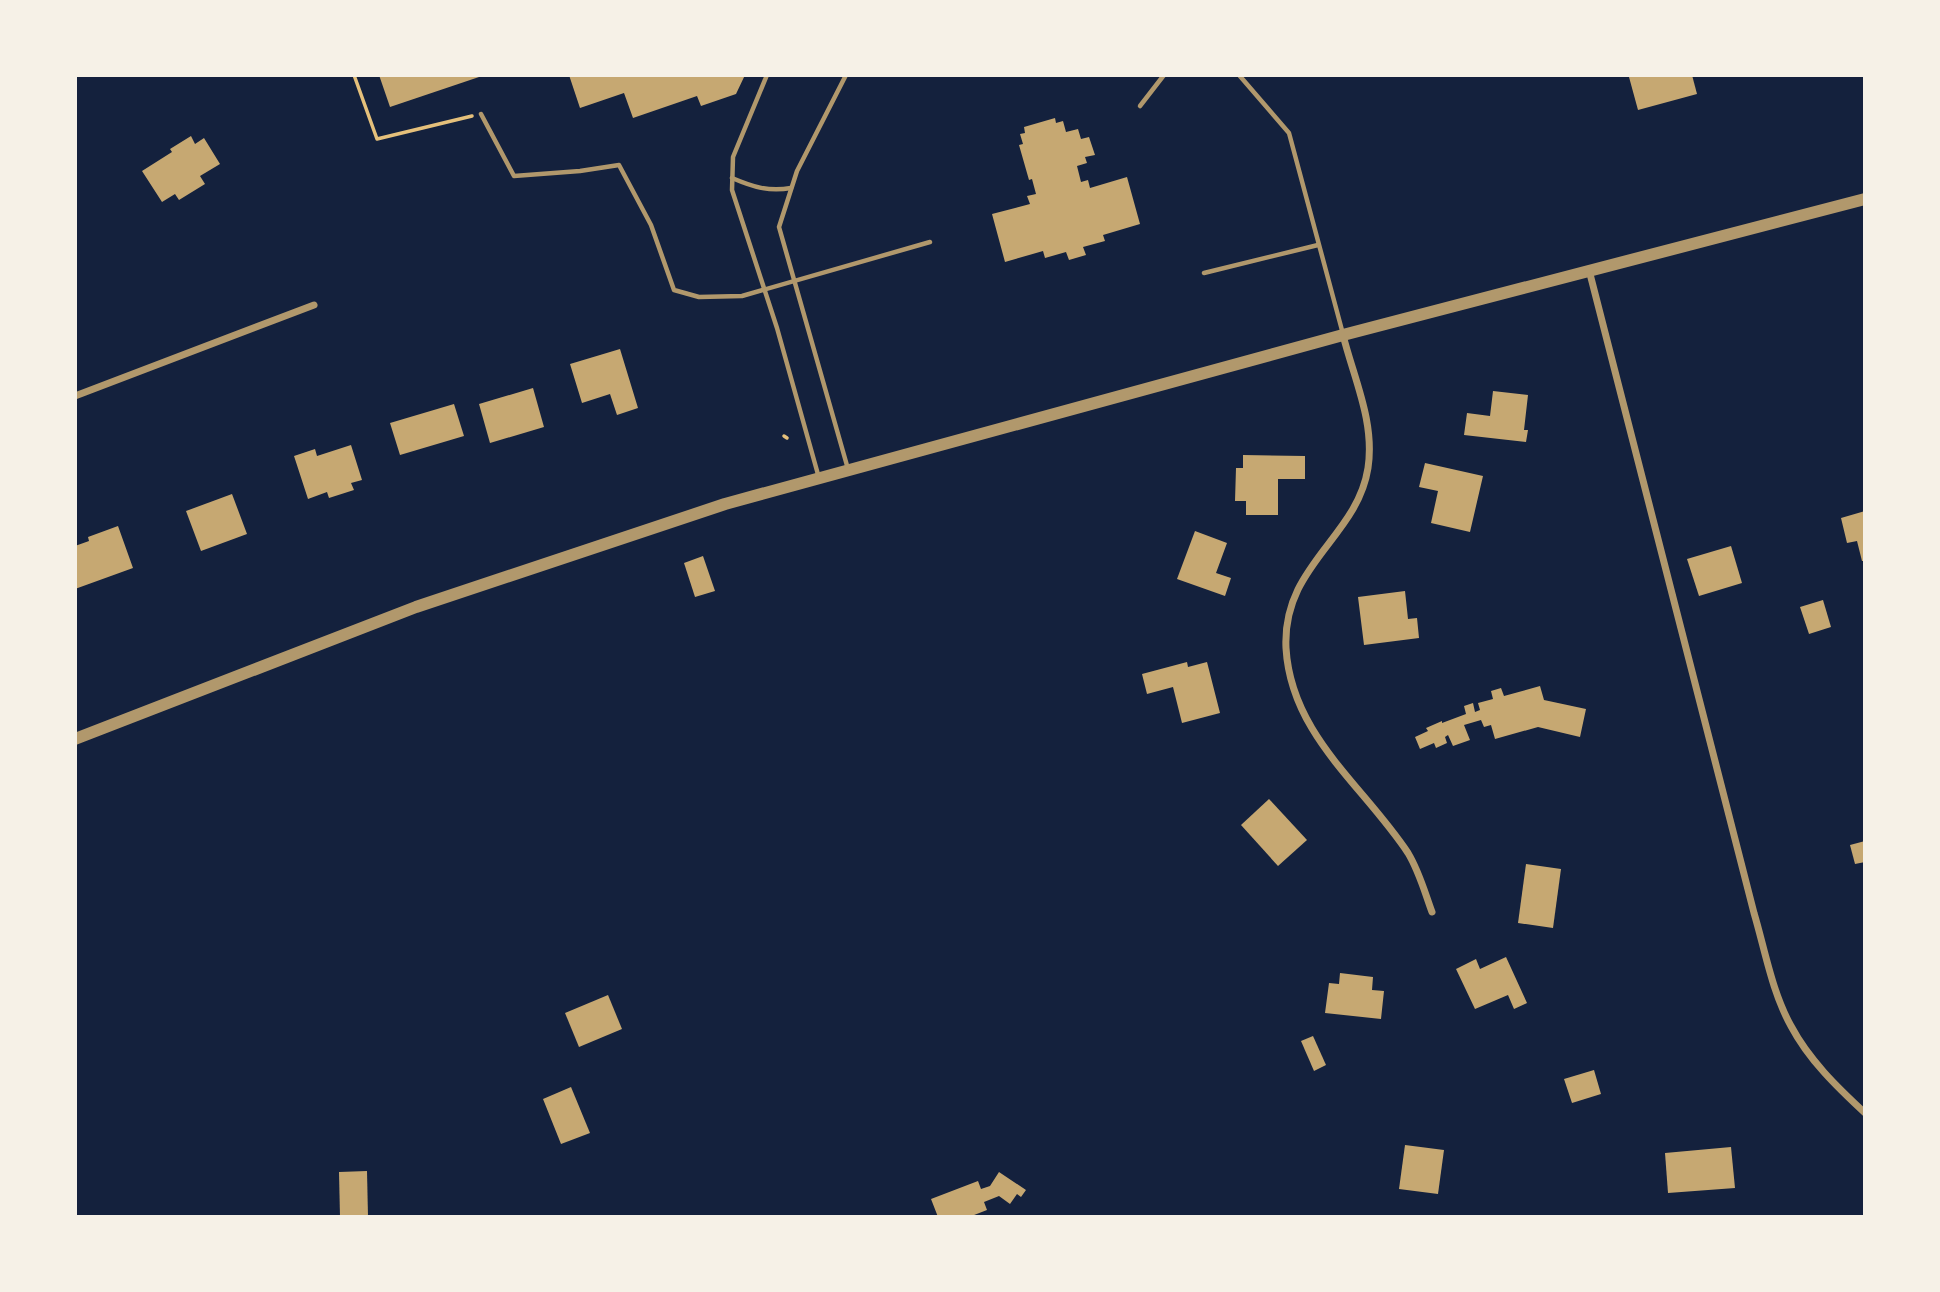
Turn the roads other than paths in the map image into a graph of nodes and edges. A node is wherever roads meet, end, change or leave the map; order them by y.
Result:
1 (767, 75) edge
2 (846, 75) edge
3 (1164, 75) edge
4 (1239, 75) edge
5 (1140, 106) dead end
6 (481, 114) road end
7 (733, 178) junction
8 (791, 188) junction
9 (1865, 199) edge
10 (930, 242) dead end
11 (1318, 246) junction
12 (1589, 270) junction
13 (1204, 273) dead end
14 (795, 280) junction
15 (765, 291) junction
16 (314, 305) dead end
17 (1343, 335) junction
18 (75, 397) edge
19 (848, 470) junction
20 (818, 478) junction
21 (75, 739) edge
22 (1432, 912) dead end
23 (1865, 1113) edge

1 - 7 lane
2 - 8 lane
3 - 5 lane
4 - 11 lane
6 - 15 lane
7 - 8 lane
7 - 15 lane
8 - 14 lane
9 - 12 street
10 - 14 lane
11 - 13 lane
11 - 17 lane
12 - 17 street
12 - 23 street
14 - 15 lane
14 - 19 lane
15 - 20 lane
16 - 18 street
17 - 19 street
17 - 22 street
19 - 20 street
20 - 21 street

